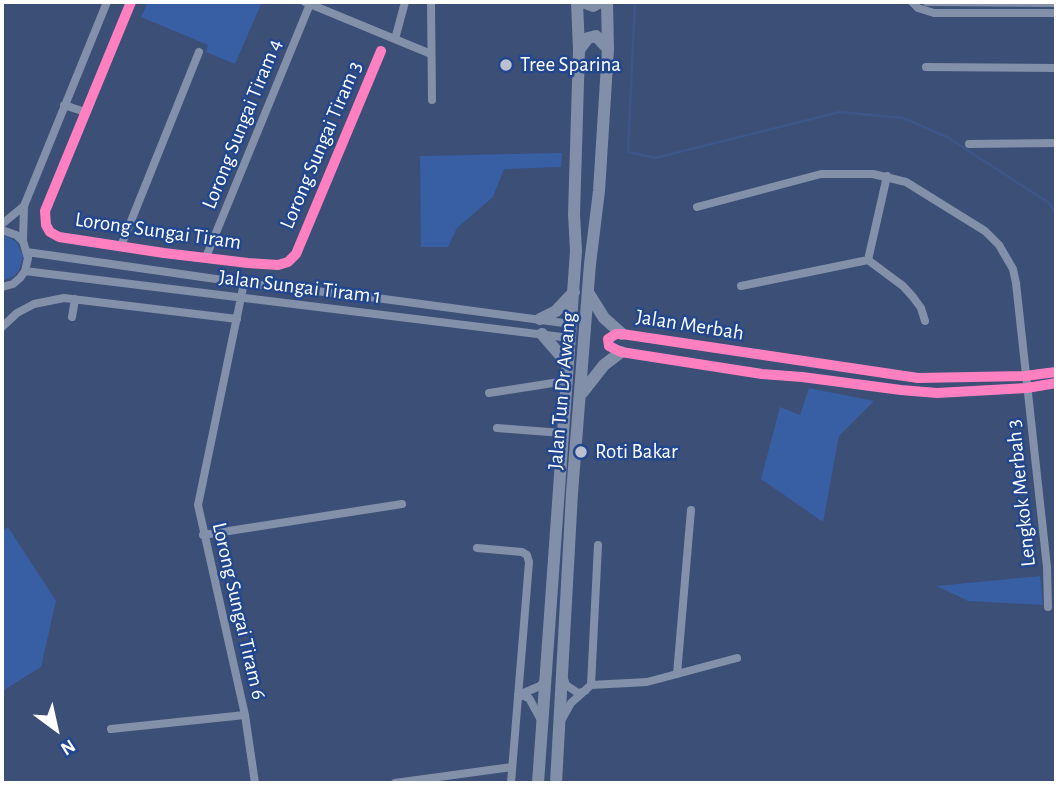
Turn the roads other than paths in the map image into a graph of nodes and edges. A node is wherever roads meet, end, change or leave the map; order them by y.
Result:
1 (107, 2) edge
2 (131, 2) edge
3 (405, 2) edge
4 (430, 2) edge
5 (578, 2) edge
6 (583, 2) edge
7 (600, 2) edge
8 (607, 2) edge
9 (912, 2) edge
10 (927, 2) edge
11 (308, 3) edge
12 (1056, 3) edge
13 (1056, 13) edge
14 (396, 40) junction
15 (608, 49) junction
16 (579, 50) junction
17 (381, 51) dead end
18 (200, 52) dead end
19 (431, 54) junction
20 (926, 67) dead end
21 (1056, 68) edge
22 (432, 100) dead end
23 (64, 105) junction
24 (85, 112) junction
25 (1056, 143) edge
26 (969, 144) dead end
27 (887, 177) junction
28 (23, 206) junction
29 (697, 207) dead end
30 (2, 224) edge
31 (2, 230) edge
32 (23, 242) junction
33 (121, 246) junction
34 (27, 252) junction
35 (296, 254) joint
36 (206, 257) junction
37 (868, 260) junction
38 (25, 271) junction
39 (244, 284) junction
40 (741, 286) dead end
41 (2, 287) edge
42 (574, 292) junction
43 (589, 294) junction
44 (243, 298) junction
45 (75, 299) junction
46 (72, 317) dead end
47 (237, 319) junction
48 (540, 319) junction
49 (925, 321) dead end
50 (571, 324) junction
51 (2, 327) edge
52 (542, 334) junction
53 (622, 334) junction
54 (570, 338) junction
55 (621, 352) junction
56 (567, 363) junction
57 (1056, 372) edge
58 (1025, 376) junction
59 (566, 381) junction
60 (1056, 383) edge
61 (1027, 388) junction
62 (489, 393) dead end
63 (582, 393) junction
64 (497, 428) dead end
65 (562, 433) junction
66 (402, 504) dead end
67 (691, 510) dead end
68 (203, 535) junction
69 (598, 545) dead end
70 (477, 548) dead end
71 (1048, 607) dead end
72 (737, 658) dead end
73 (677, 674) junction
74 (547, 677) junction
75 (563, 678) junction
76 (588, 688) junction
77 (518, 694) junction
78 (245, 715) junction
79 (561, 721) junction
80 (542, 723) junction
81 (111, 729) dead end
82 (512, 767) junction
83 (255, 783) edge
84 (395, 783) edge
85 (511, 783) edge
86 (538, 783) edge
87 (556, 783) edge

1 - 23 street
2 - 24 street, Lorong Sungai Tiram
3 - 14 street
4 - 19 street
5 - 16 main road, Jalan Tun Dr Awang
6 - 7 main road
8 - 15 main road, Jalan Tun Dr Awang
9 - 13 street
10 - 12 street
11 - 14 street
11 - 36 street, Lorong Sungai Tiram 4
14 - 19 street
15 - 16 main road
15 - 43 main road, Jalan Tun Dr Awang
16 - 42 main road, Jalan Tun Dr Awang
17 - 35 street, Lorong Sungai Tiram 3
18 - 33 street
19 - 22 street
20 - 21 street
23 - 24 street
23 - 28 street
24 - 33 street, Lorong Sungai Tiram
25 - 26 street
27 - 29 street, Lengkok Merbah 3
27 - 37 street
27 - 58 street, Lengkok Merbah 3
28 - 30 street
28 - 32 street
31 - 32 street
32 - 34 street
33 - 36 street, Lorong Sungai Tiram
34 - 38 street
34 - 39 street, Jalan Sungai Tiram 1
35 - 36 street, Lorong Sungai Tiram
37 - 40 street
37 - 49 street
38 - 41 street
38 - 44 street, Jalan Sungai Tiram 1
39 - 44 street, Lorong Sungai Tiram 6
39 - 48 street, Jalan Sungai Tiram 1
42 - 48 main road
42 - 50 main road, Jalan Tun Dr Awang
43 - 53 main road
43 - 63 main road, Jalan Tun Dr Awang
44 - 47 street, Lorong Sungai Tiram 6
44 - 52 street, Jalan Sungai Tiram 1
45 - 46 street
45 - 47 street
45 - 51 street
47 - 68 street, Lorong Sungai Tiram 6
48 - 50 street, Jalan Sungai Tiram 1
50 - 54 main road, Jalan Tun Dr Awang
52 - 54 street, Jalan Sungai Tiram 1
52 - 56 main road
53 - 55 street, Jalan Merbah
53 - 58 street, Jalan Merbah
54 - 56 main road, Jalan Tun Dr Awang
55 - 61 street, Jalan Merbah
55 - 63 main road
56 - 59 main road, Jalan Tun Dr Awang
57 - 58 street, Jalan Merbah
58 - 61 street, Lengkok Merbah 3
59 - 62 street
59 - 65 main road, Jalan Tun Dr Awang
60 - 61 street, Jalan Merbah
61 - 71 street, Lengkok Merbah 3
63 - 75 main road, Jalan Tun Dr Awang
64 - 65 street
65 - 74 main road, Jalan Tun Dr Awang
66 - 68 street
67 - 73 street
68 - 78 street, Lorong Sungai Tiram 6
69 - 76 street
70 - 77 street
72 - 73 street
73 - 76 street
74 - 77 street
74 - 80 main road, Jalan Tun Dr Awang
75 - 76 street
75 - 79 main road, Jalan Tun Dr Awang
76 - 79 street
77 - 80 street
77 - 82 street
78 - 81 street
78 - 83 street, Lorong Sungai Tiram 6
79 - 87 main road, Jalan Tun Dr Awang
80 - 86 main road, Jalan Tun Dr Awang
82 - 84 street
82 - 85 street

